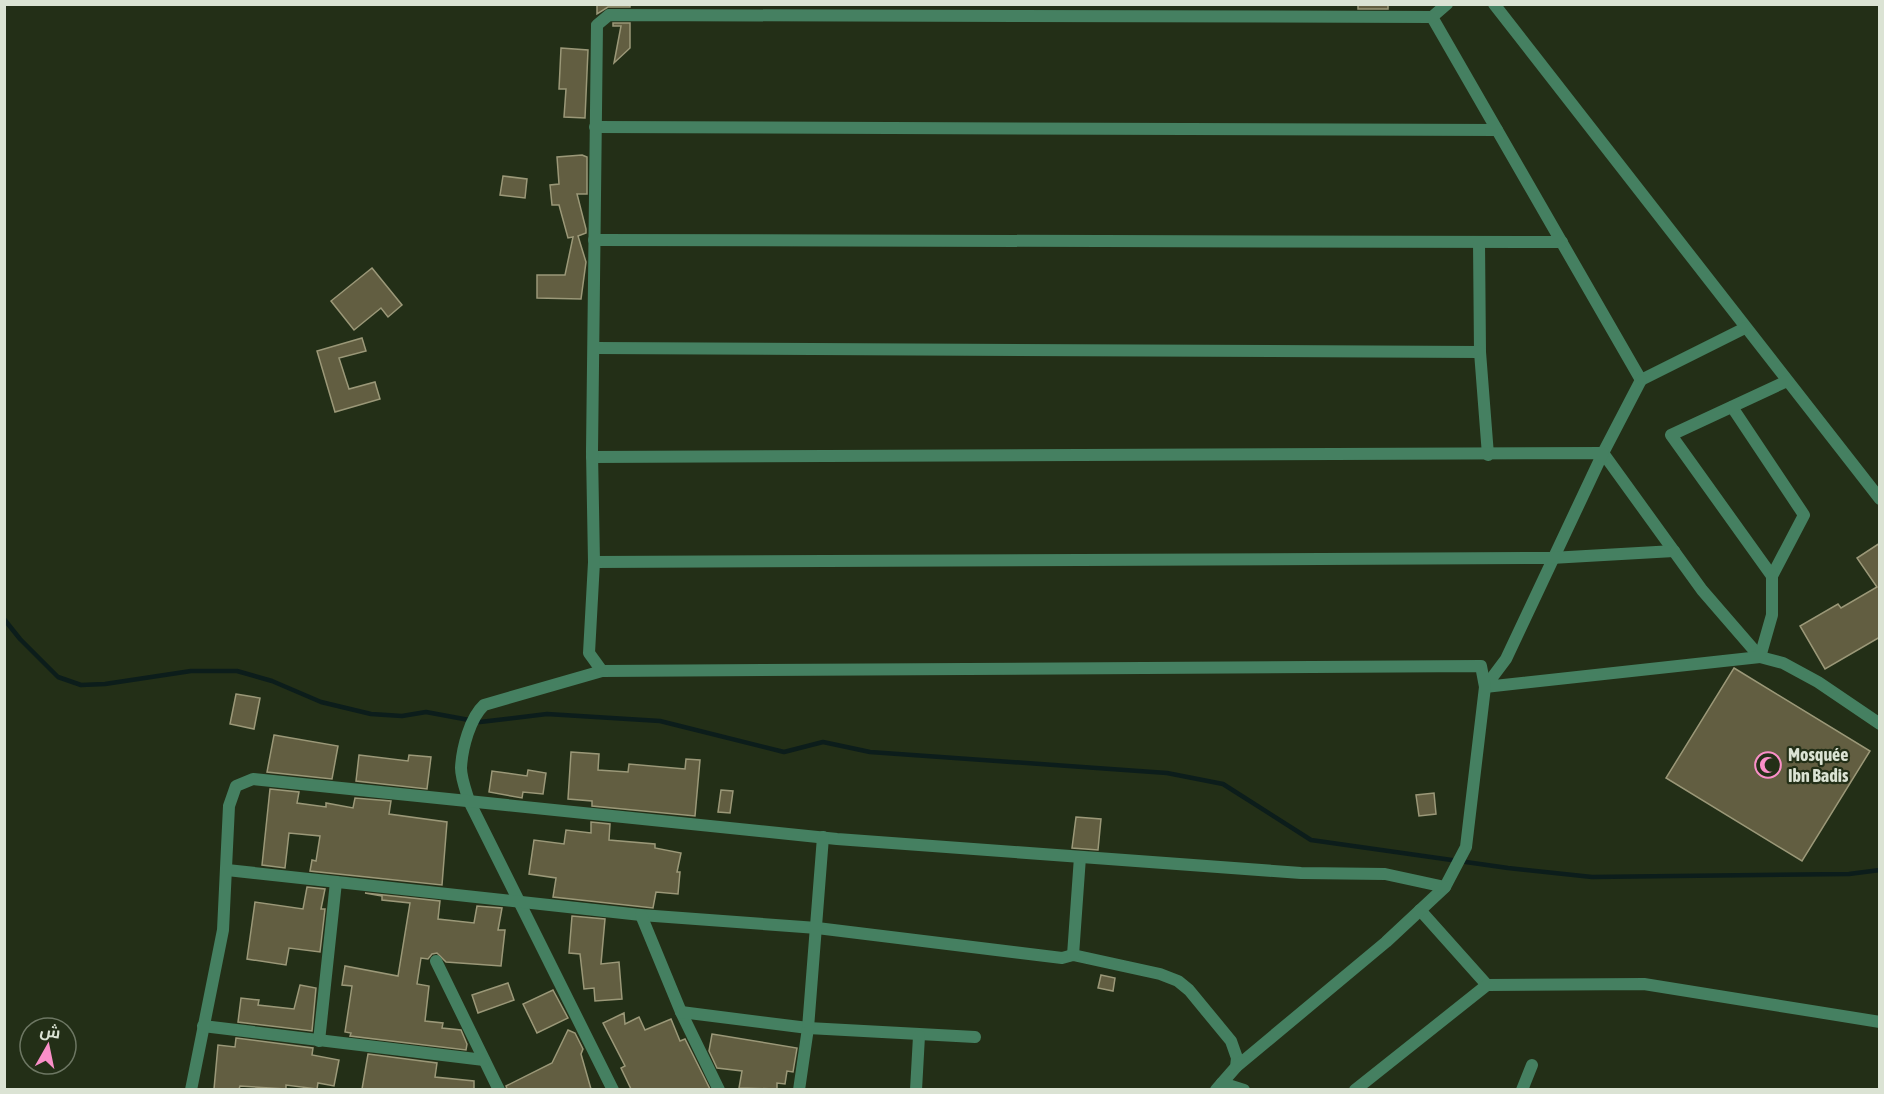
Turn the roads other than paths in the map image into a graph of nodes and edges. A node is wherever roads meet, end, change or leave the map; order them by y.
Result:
1 (1447, 4) edge
2 (1494, 4) edge
3 (1431, 17) junction
4 (596, 127) junction
5 (1497, 130) junction
6 (594, 240) junction
7 (1479, 242) junction
8 (1562, 242) junction
9 (1745, 328) junction
10 (595, 348) junction
11 (1480, 352) junction
12 (1641, 380) junction
13 (1787, 381) junction
14 (1732, 407) junction
15 (1603, 453) junction
16 (1488, 455) junction
17 (592, 457) junction
18 (1880, 500) edge
19 (1674, 551) junction
20 (1551, 558) junction
21 (594, 562) junction
22 (1772, 576) junction
23 (1760, 657) junction
24 (602, 671) junction
25 (1485, 687) junction
26 (1880, 724) edge
27 (469, 801) junction
28 (824, 837) junction
29 (1080, 857) junction
30 (227, 870) junction
31 (336, 882) junction
32 (1445, 887) junction
33 (519, 902) junction
34 (1420, 910) junction
35 (641, 915) junction
36 (817, 928) junction
37 (1073, 955) junction
38 (436, 961) dead end
39 (1487, 985) junction
40 (681, 1012) junction
41 (1880, 1022) edge
42 (203, 1026) junction
43 (808, 1028) junction
44 (919, 1035) junction
45 (975, 1037) dead end
46 (320, 1041) junction
47 (484, 1060) junction
48 (1532, 1065) dead end
49 (1236, 1067) junction
50 (1219, 1086) edge
51 (191, 1089) edge
52 (499, 1089) edge
53 (613, 1089) edge
54 (719, 1089) edge
55 (799, 1089) edge
56 (916, 1089) edge
57 (1244, 1089) edge
58 (1355, 1089) edge
59 (1522, 1089) edge

1 - 3 street
2 - 9 street
3 - 4 street
3 - 5 street
4 - 5 street
4 - 6 street
5 - 8 street
6 - 7 street
6 - 10 street
7 - 8 street
7 - 11 street
8 - 12 street
9 - 12 street
9 - 13 street
10 - 11 street
10 - 17 street
11 - 16 street
12 - 15 street
13 - 14 street
13 - 18 street
14 - 22 street
14 - 22 street
15 - 16 street
15 - 19 street
15 - 20 street
16 - 17 street
17 - 21 street
19 - 20 street
19 - 23 street
20 - 21 street
20 - 25 street
21 - 24 street
22 - 23 street
23 - 25 street
23 - 26 street
24 - 25 street
24 - 27 street
25 - 32 street
27 - 28 street
27 - 30 street
27 - 33 street
28 - 29 street
28 - 36 street
29 - 32 street
29 - 37 street
30 - 31 street
30 - 42 street
31 - 33 street
31 - 46 street
32 - 34 street
33 - 35 street
33 - 53 street
34 - 39 street
34 - 49 street
35 - 36 street
35 - 40 street
36 - 37 street
36 - 43 street
37 - 49 street
38 - 47 street
39 - 41 street
39 - 58 street
40 - 43 street
40 - 54 street
42 - 46 street
42 - 51 street
43 - 44 street
43 - 55 street
44 - 45 street
44 - 56 street
46 - 47 street
47 - 52 street
48 - 59 street
49 - 50 street
50 - 57 street

